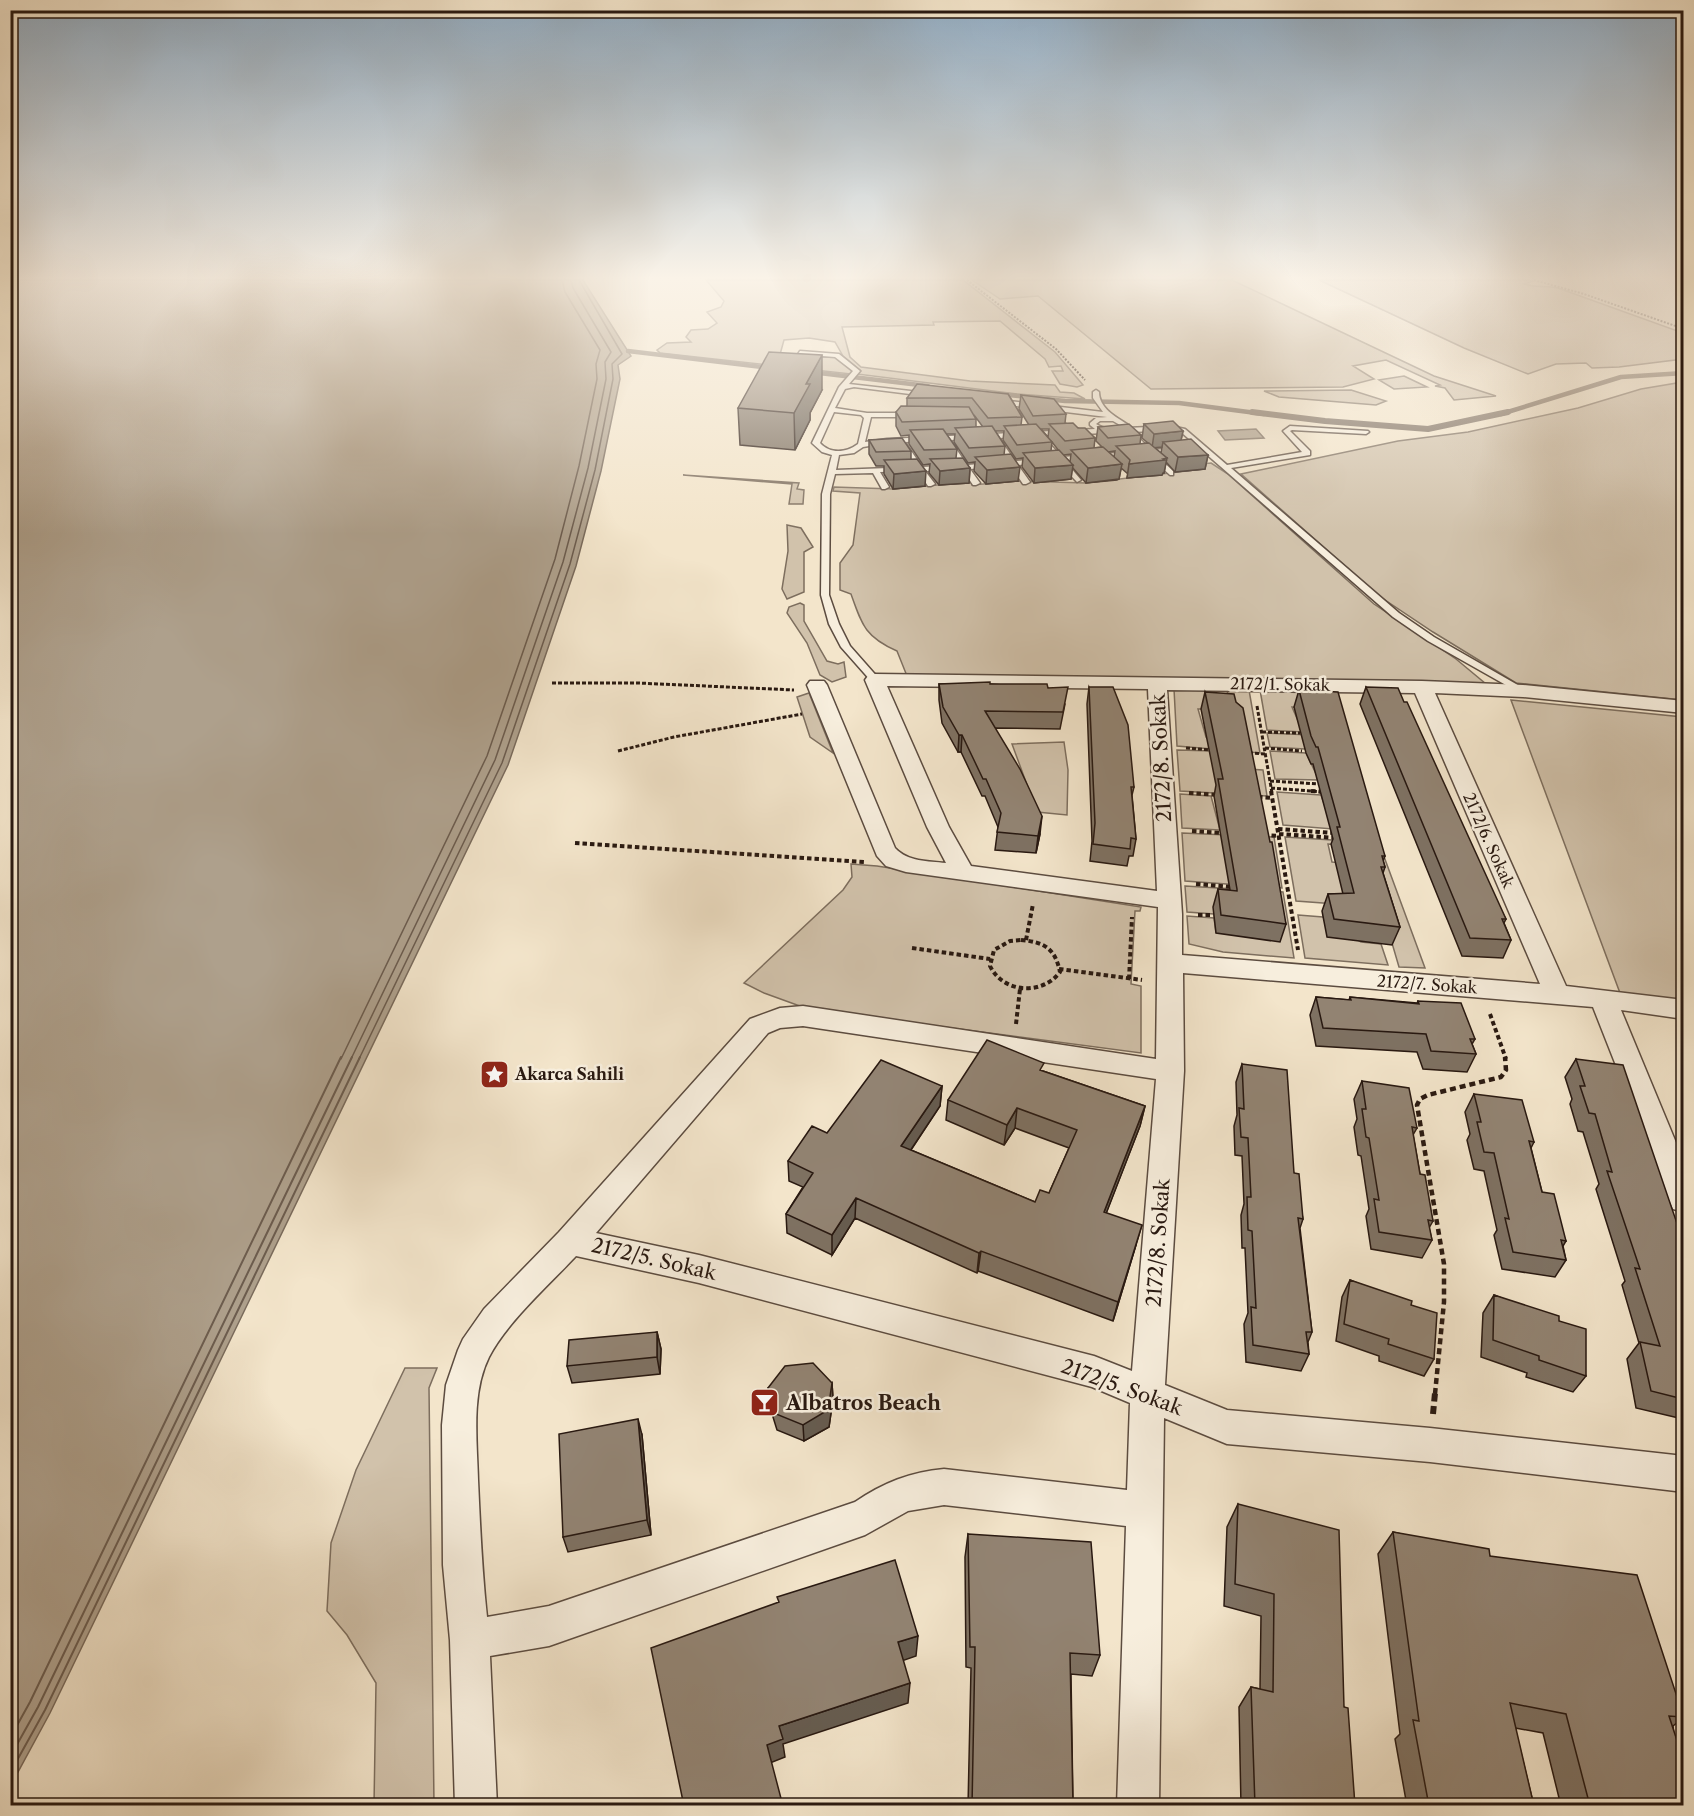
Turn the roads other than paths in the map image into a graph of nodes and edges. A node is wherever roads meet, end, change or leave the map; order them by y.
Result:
1 (850, 365) edge
2 (846, 384) junction
3 (912, 392) junction
4 (931, 394) edge
5 (1096, 395) road end
6 (908, 400) edge
7 (990, 401) edge
8 (1010, 404) junction
9 (903, 407) edge
10 (832, 410) junction
11 (1015, 412) edge
12 (866, 415) junction
13 (899, 415) junction
14 (925, 415) edge
15 (1110, 417) junction
16 (979, 427) edge
17 (1127, 430) junction
18 (1113, 431) junction
19 (1082, 432) junction
20 (1366, 432) dead end
21 (1038, 434) junction
22 (940, 436) junction
23 (994, 436) junction
24 (984, 437) junction
25 (900, 440) junction
26 (1089, 440) edge
27 (861, 445) junction
28 (1096, 448) edge
29 (1203, 448) junction
30 (1193, 449) edge
31 (1182, 450) edge
32 (836, 453) junction
33 (1150, 453) junction
34 (1104, 456) junction
35 (1059, 460) junction
36 (1013, 463) junction
37 (1110, 463) edge
38 (965, 467) junction
39 (1226, 467) junction
40 (920, 469) junction
41 (875, 470) junction
42 (831, 472) junction
43 (1170, 473) dead end
44 (1077, 480) dead end
45 (1026, 482) dead end
46 (976, 483) dead end
47 (931, 484) dead end
48 (885, 487) dead end
49 (875, 680) junction
50 (1157, 682) junction
51 (1422, 687) junction
52 (1523, 691) junction
53 (821, 695) road end
54 (1683, 707) edge
55 (963, 873) junction
56 (1169, 892) junction
57 (1171, 974) junction
58 (1557, 994) junction
59 (1603, 998) junction
60 (1683, 1010) edge
61 (1170, 1071) junction
62 (1683, 1200) edge
63 (570, 1240) junction
64 (1146, 1394) junction
65 (1683, 1474) edge
66 (1144, 1510) junction
67 (470, 1640) junction
68 (476, 1806) edge
69 (1138, 1806) edge

1 - 2 lane
2 - 3 lane
2 - 10 lane
3 - 4 lane
3 - 6 lane
5 - 15 lane
7 - 8 lane
8 - 11 lane
8 - 15 lane
9 - 13 lane
10 - 12 lane
10 - 32 lane
12 - 13 lane
12 - 27 lane
13 - 14 lane
15 - 18 lane
15 - 18 lane
16 - 24 lane
17 - 18 lane
17 - 29 lane
17 - 33 lane
18 - 19 lane
19 - 21 lane
19 - 26 lane
20 - 39 lane
21 - 23 lane
21 - 35 lane
22 - 24 lane
22 - 25 lane
22 - 38 lane
23 - 24 lane
23 - 36 lane
25 - 27 lane
25 - 40 lane
27 - 32 lane
28 - 34 lane
29 - 30 lane
29 - 39 lane
31 - 33 lane
32 - 42 lane
33 - 34 lane
33 - 43 lane
34 - 35 lane
34 - 37 lane
35 - 36 lane
35 - 44 lane
36 - 38 lane
36 - 45 lane
38 - 40 lane
38 - 46 lane
39 - 52 lane
40 - 41 lane
40 - 47 lane
41 - 42 lane
41 - 48 lane
42 - 49 lane
49 - 50 street, 2172/1. Sokak
49 - 55 street
50 - 51 street, 2172/1. Sokak
50 - 56 street, 2172/8. Sokak
51 - 52 street, 2172/1. Sokak
51 - 58 street, 2172/6. Sokak
52 - 54 street, 2172/1. Sokak
53 - 55 street
55 - 56 street
56 - 57 street, 2172/8. Sokak
57 - 58 street, 2172/7. Sokak
57 - 61 street, 2172/8. Sokak
58 - 59 street, 2172/7. Sokak
59 - 60 street, 2172/7. Sokak
59 - 62 street
61 - 63 street
61 - 64 street, 2172/8. Sokak
63 - 64 street, 2172/5. Sokak
63 - 67 street
64 - 65 street, 2172/5. Sokak
64 - 66 street, 2172/8. Sokak
66 - 67 street
66 - 69 street, 2172/8. Sokak
67 - 68 street

